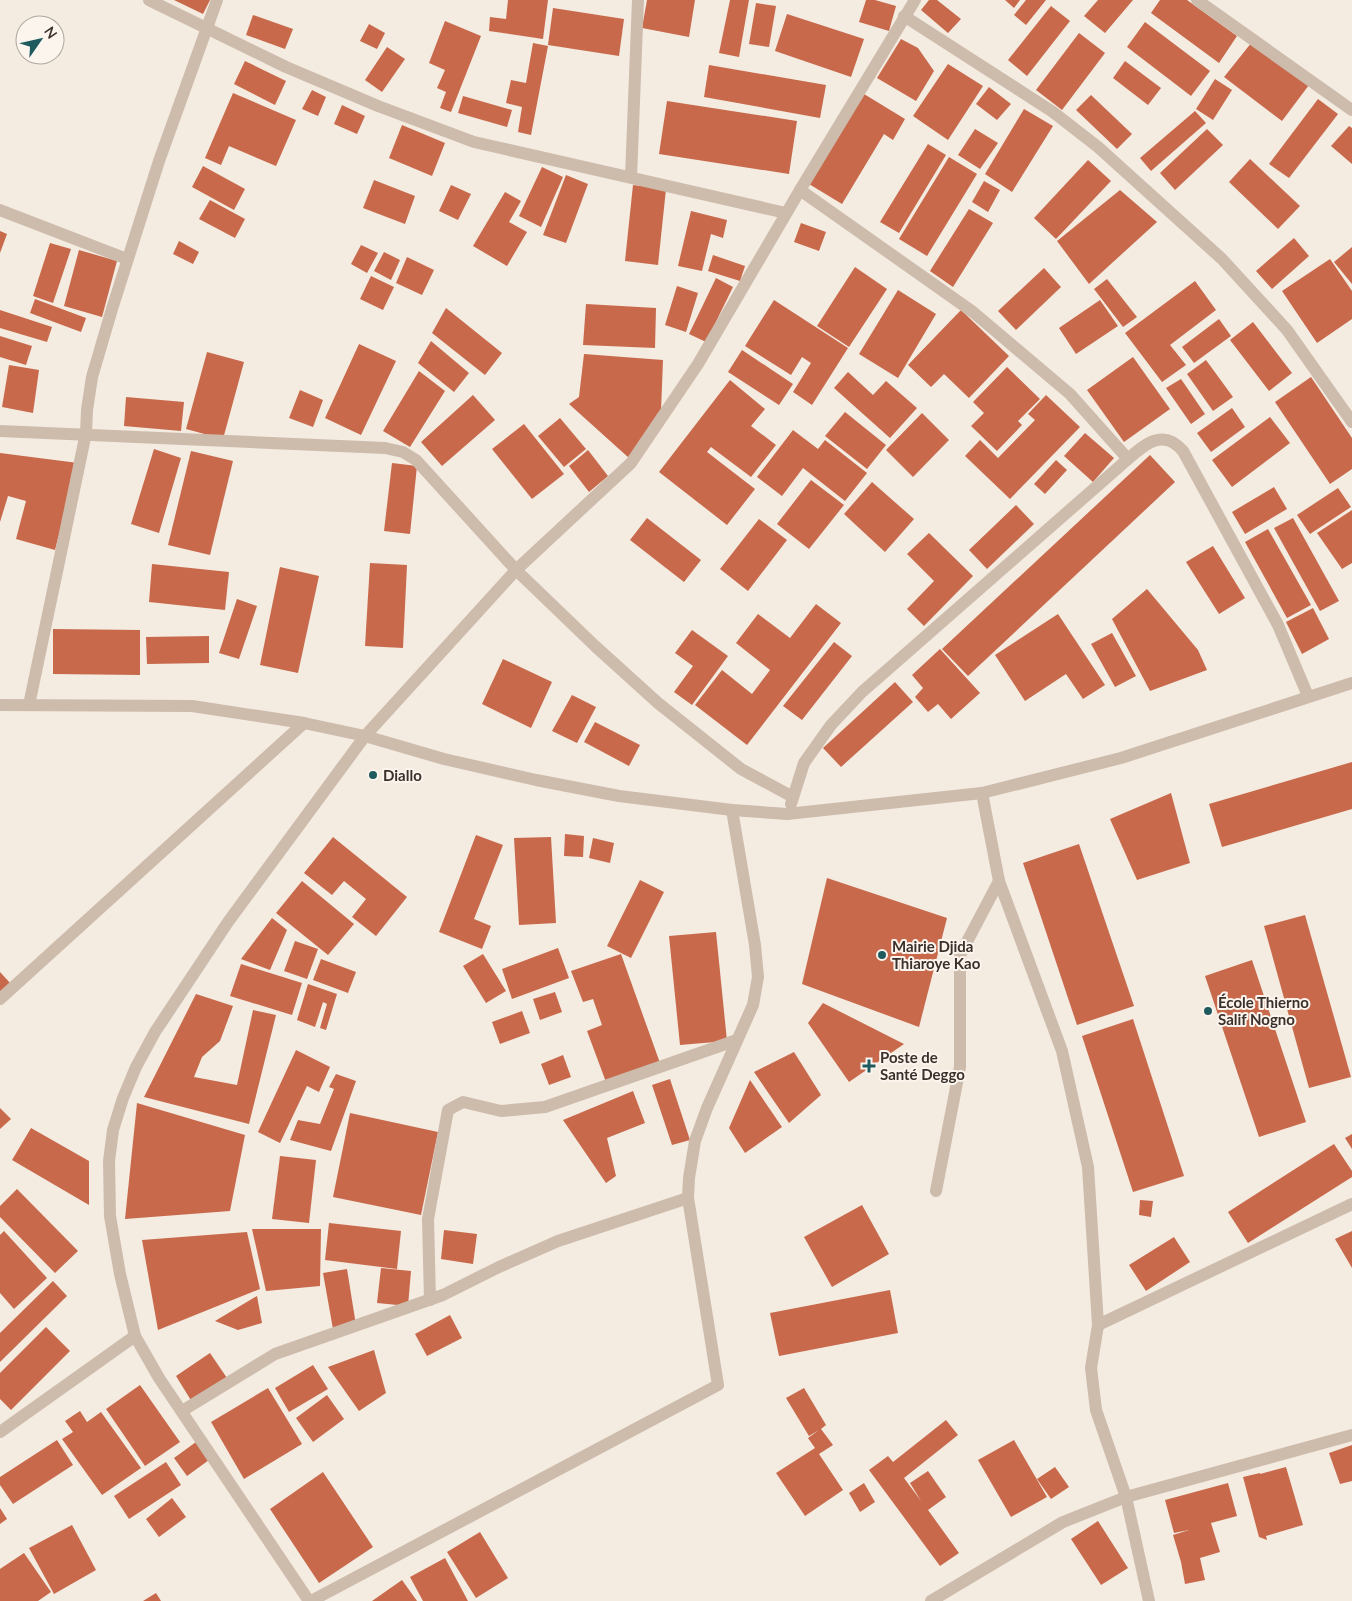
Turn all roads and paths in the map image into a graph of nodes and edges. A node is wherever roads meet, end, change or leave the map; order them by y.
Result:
1 (149, 0) edge
2 (217, 0) edge
3 (638, 0) edge
4 (914, 0) edge
5 (1197, 0) edge
6 (904, 16) junction
7 (208, 28) junction
8 (1352, 110) edge
9 (631, 177) junction
10 (800, 190) junction
11 (0, 210) edge
12 (786, 213) junction
13 (127, 259) junction
14 (1352, 422) edge
15 (0, 431) edge
16 (86, 434) junction
17 (1128, 459) junction
18 (516, 570) junction
19 (1352, 683) edge
20 (1308, 696) junction
21 (0, 705) edge
22 (29, 705) junction
23 (304, 723) junction
24 (365, 736) junction
25 (982, 793) junction
26 (793, 797) junction
27 (732, 810) junction
28 (787, 814) junction
29 (999, 881) junction
30 (0, 999) edge
31 (737, 1040) junction
32 (936, 1191) dead end
33 (688, 1198) junction
34 (1352, 1204) edge
35 (430, 1300) junction
36 (1098, 1325) junction
37 (135, 1336) junction
38 (182, 1411) junction
39 (0, 1432) edge
40 (1352, 1435) edge
41 (1126, 1497) junction
42 (310, 1601) edge
43 (932, 1601) edge
44 (1149, 1601) edge

1 - 7 street
2 - 7 street
3 - 9 street
4 - 6 street
5 - 8 street
6 - 10 street
6 - 14 street
7 - 9 street
7 - 13 street
9 - 12 street
10 - 12 street
10 - 17 street
11 - 13 street
12 - 18 street
13 - 16 street
15 - 16 street
16 - 18 street
16 - 22 street
17 - 20 street
17 - 26 street
18 - 24 street
18 - 26 street
19 - 20 street
20 - 25 street
21 - 22 street
22 - 23 street
23 - 24 street
23 - 30 street
24 - 27 street
24 - 37 street
25 - 28 street
25 - 29 street
26 - 28 street
27 - 28 street
27 - 31 street
29 - 32 street
29 - 36 street
31 - 33 street
31 - 35 street
33 - 35 street
33 - 42 street
34 - 36 street
35 - 38 street
36 - 41 street
37 - 38 street
37 - 39 street
38 - 42 street
40 - 41 street
41 - 43 street
41 - 44 street

